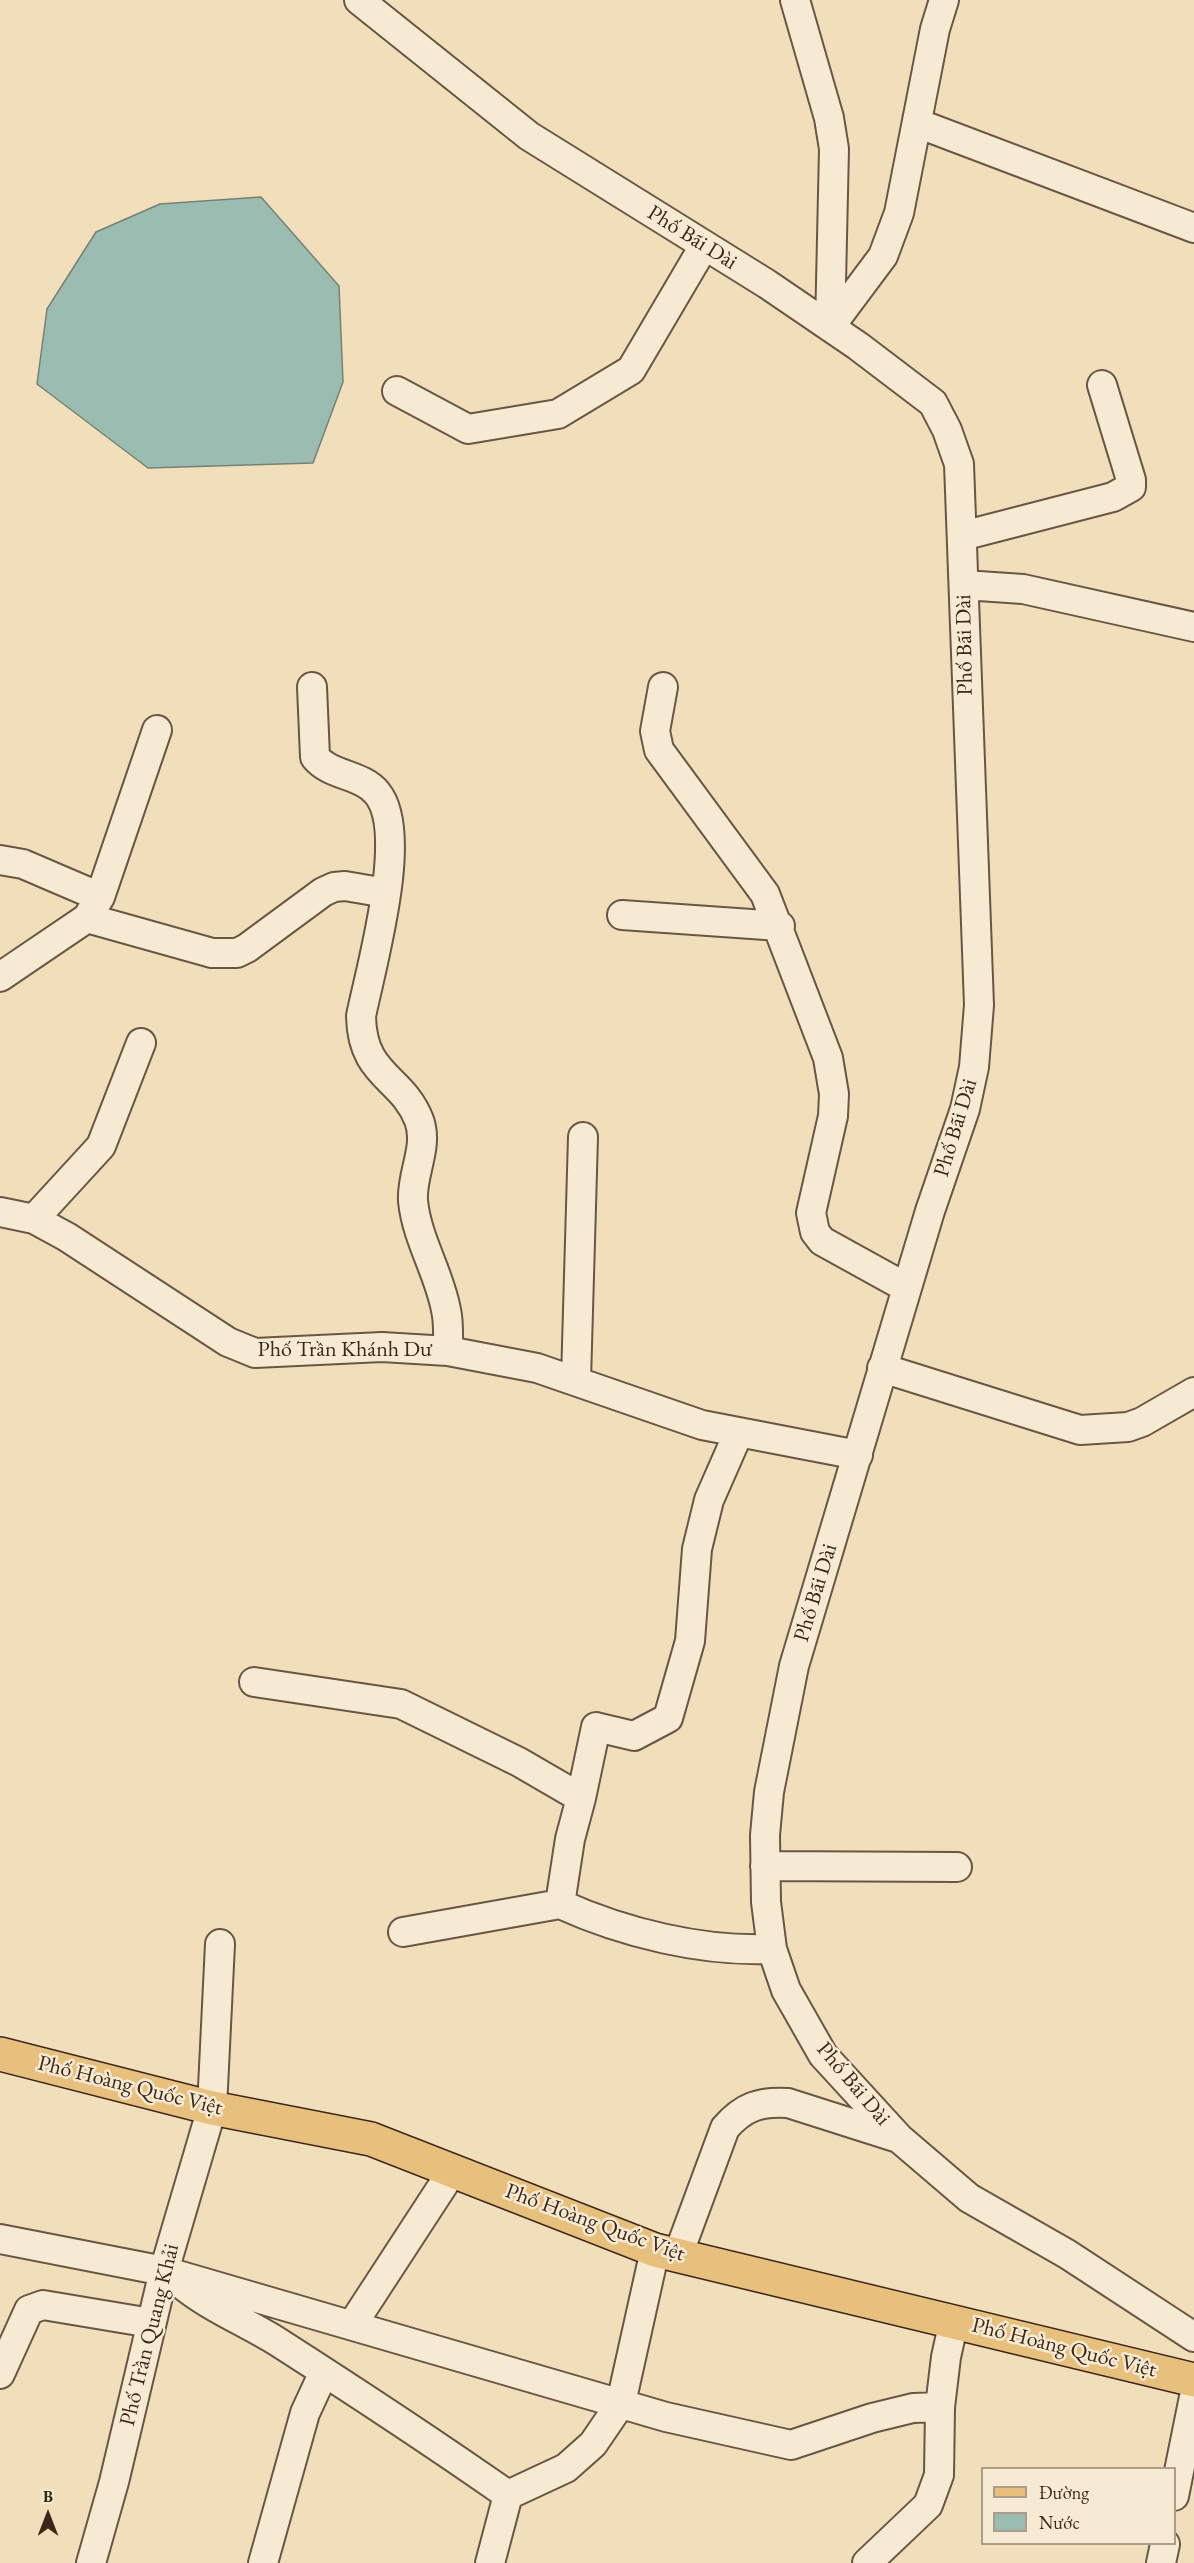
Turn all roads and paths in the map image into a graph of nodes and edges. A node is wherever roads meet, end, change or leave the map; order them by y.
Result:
1 (359, 0) edge
2 (795, 0) edge
3 (944, 0) edge
4 (917, 123) junction
5 (1194, 228) edge
6 (704, 246) junction
7 (830, 327) junction
8 (1102, 385) dead end
9 (398, 391) dead end
10 (962, 536) junction
11 (964, 585) junction
12 (1194, 627) edge
13 (312, 687) dead end
14 (663, 687) dead end
15 (157, 730) dead end
16 (0, 860) edge
17 (386, 893) junction
18 (94, 908) junction
19 (622, 915) dead end
20 (780, 926) junction
21 (0, 977) edge
22 (141, 1043) dead end
23 (583, 1137) dead end
24 (0, 1212) edge
25 (34, 1220) junction
26 (907, 1288) junction
27 (448, 1351) junction
28 (882, 1368) junction
29 (576, 1380) junction
30 (1194, 1392) edge
31 (738, 1434) junction
32 (858, 1455) junction
33 (254, 1682) dead end
34 (582, 1798) junction
35 (765, 1866) junction
36 (957, 1867) dead end
37 (560, 1905) junction
38 (403, 1932) dead end
39 (220, 1944) dead end
40 (772, 1949) junction
41 (0, 2054) edge
42 (213, 2108) junction
43 (900, 2139) junction
44 (453, 2170) junction
45 (0, 2239) edge
46 (666, 2252) junction
47 (164, 2271) junction
48 (954, 2321) junction
49 (151, 2323) junction
50 (352, 2325) junction
51 (1194, 2337) edge
52 (324, 2372) junction
53 (0, 2374) edge
54 (1194, 2380) edge
55 (1194, 2397) edge
56 (621, 2403) junction
57 (940, 2408) junction
58 (1176, 2486) edge
59 (508, 2495) junction
60 (91, 2563) edge
61 (263, 2563) edge
62 (490, 2563) edge
63 (867, 2563) edge

1 - 6 street, Phố Bãi Dài
2 - 7 street
3 - 4 street
4 - 5 street
4 - 7 street
6 - 7 street, Phố Bãi Dài
6 - 9 street
7 - 10 street, Phố Bãi Dài
8 - 10 street
10 - 11 street, Phố Bãi Dài
11 - 12 street
11 - 26 street, Phố Bãi Dài
13 - 17 street
14 - 20 street
15 - 18 street
16 - 18 street
17 - 18 street
17 - 27 street
18 - 21 street
19 - 20 street
20 - 26 street
22 - 25 street
23 - 29 street
24 - 25 street, Phố Trần Khánh Dư
25 - 27 street, Phố Trần Khánh Dư
26 - 28 street, Phố Bãi Dài
27 - 29 street, Phố Trần Khánh Dư
28 - 30 street
28 - 32 street, Phố Bãi Dài
29 - 31 street, Phố Trần Khánh Dư
31 - 32 street, Phố Trần Khánh Dư
31 - 34 street
32 - 35 street, Phố Bãi Dài
33 - 34 street
34 - 37 street
35 - 36 street
35 - 40 street, Phố Bãi Dài
37 - 38 street
37 - 40 street
39 - 42 street, Phố Trần Quang Khải
40 - 43 street, Phố Bãi Dài
41 - 42 main road, Phố Hoàng Quốc Việt
42 - 44 main road, Phố Hoàng Quốc Việt
42 - 47 street, Phố Trần Quang Khải
43 - 46 street
43 - 51 street, Phố Bãi Dài
44 - 46 main road, Phố Hoàng Quốc Việt
44 - 50 street
45 - 47 street
46 - 48 main road, Phố Hoàng Quốc Việt
46 - 56 street
47 - 49 street, Phố Trần Quang Khải
47 - 50 street
47 - 52 street
48 - 54 main road, Phố Hoàng Quốc Việt
48 - 57 street
49 - 53 street
49 - 60 street, Phố Trần Quang Khải
50 - 56 street
52 - 59 street
52 - 61 street
55 - 58 street
56 - 57 street
56 - 59 street
57 - 63 street
59 - 62 street

